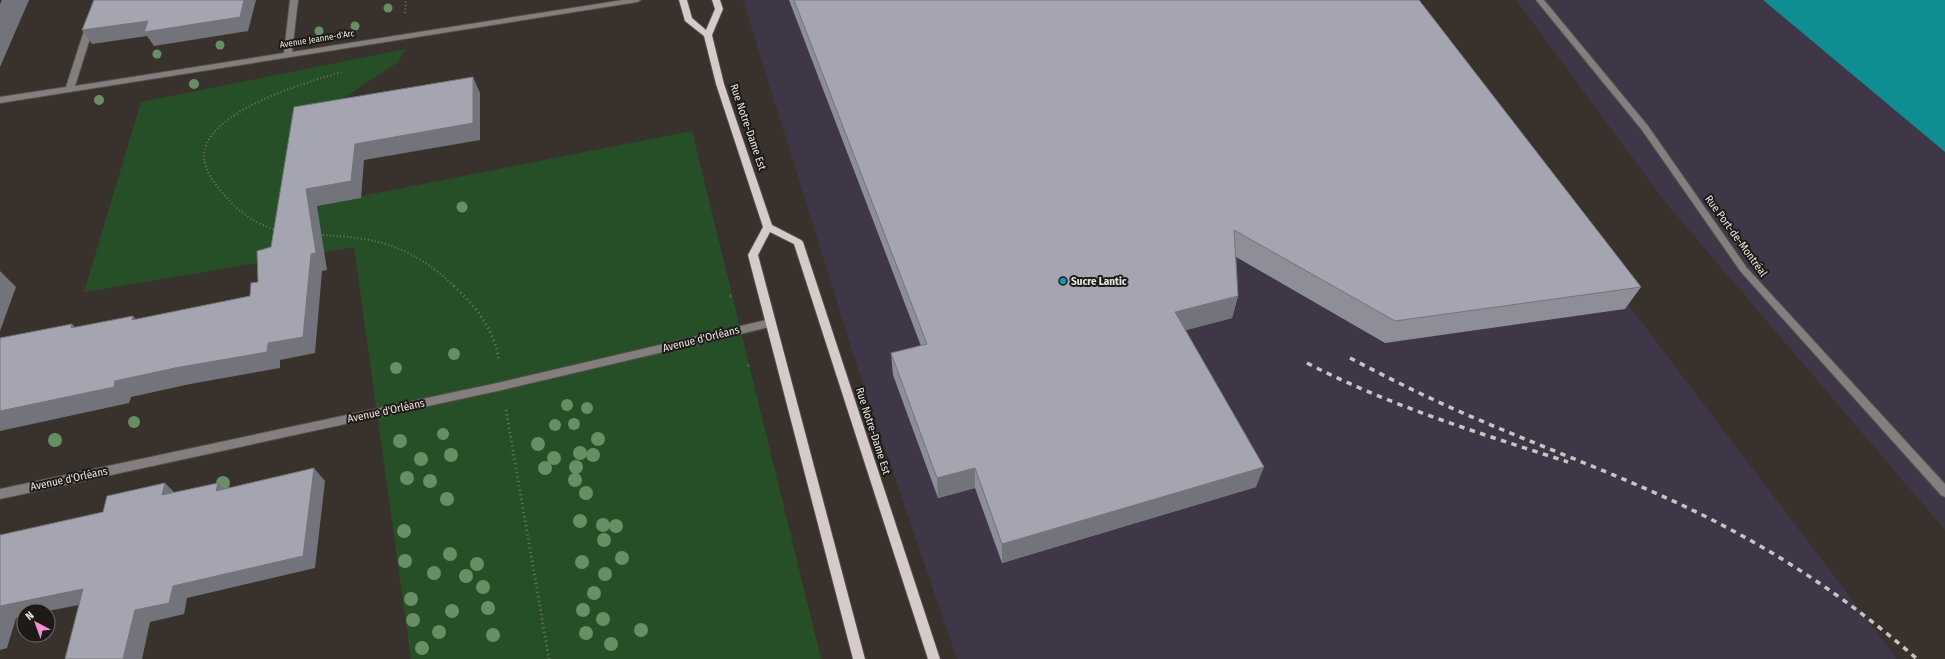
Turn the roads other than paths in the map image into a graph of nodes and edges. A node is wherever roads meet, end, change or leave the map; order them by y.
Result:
1 (98, 0) edge
2 (294, 0) edge
3 (636, 0) edge
4 (683, 0) edge
5 (716, 0) edge
6 (1540, 0) edge
7 (708, 35) junction
8 (288, 54) junction
9 (70, 88) junction
10 (0, 100) edge
11 (768, 227) junction
12 (770, 323) junction
13 (1945, 492) edge
14 (0, 494) edge
15 (859, 659) edge
16 (934, 659) edge

1 - 9 street
2 - 8 street
3 - 8 street, Avenue Jeanne-d'Arc
4 - 7 main road
5 - 7 main road
6 - 13 street, Rue Port-de-Montréal
7 - 11 main road, Rue Notre-Dame Est
8 - 9 street, Avenue Jeanne-d'Arc
9 - 10 street, Avenue Jeanne-d'Arc
11 - 12 main road
11 - 16 main road, Rue Notre-Dame Est
12 - 14 street, Avenue d'Orléans
12 - 15 main road

